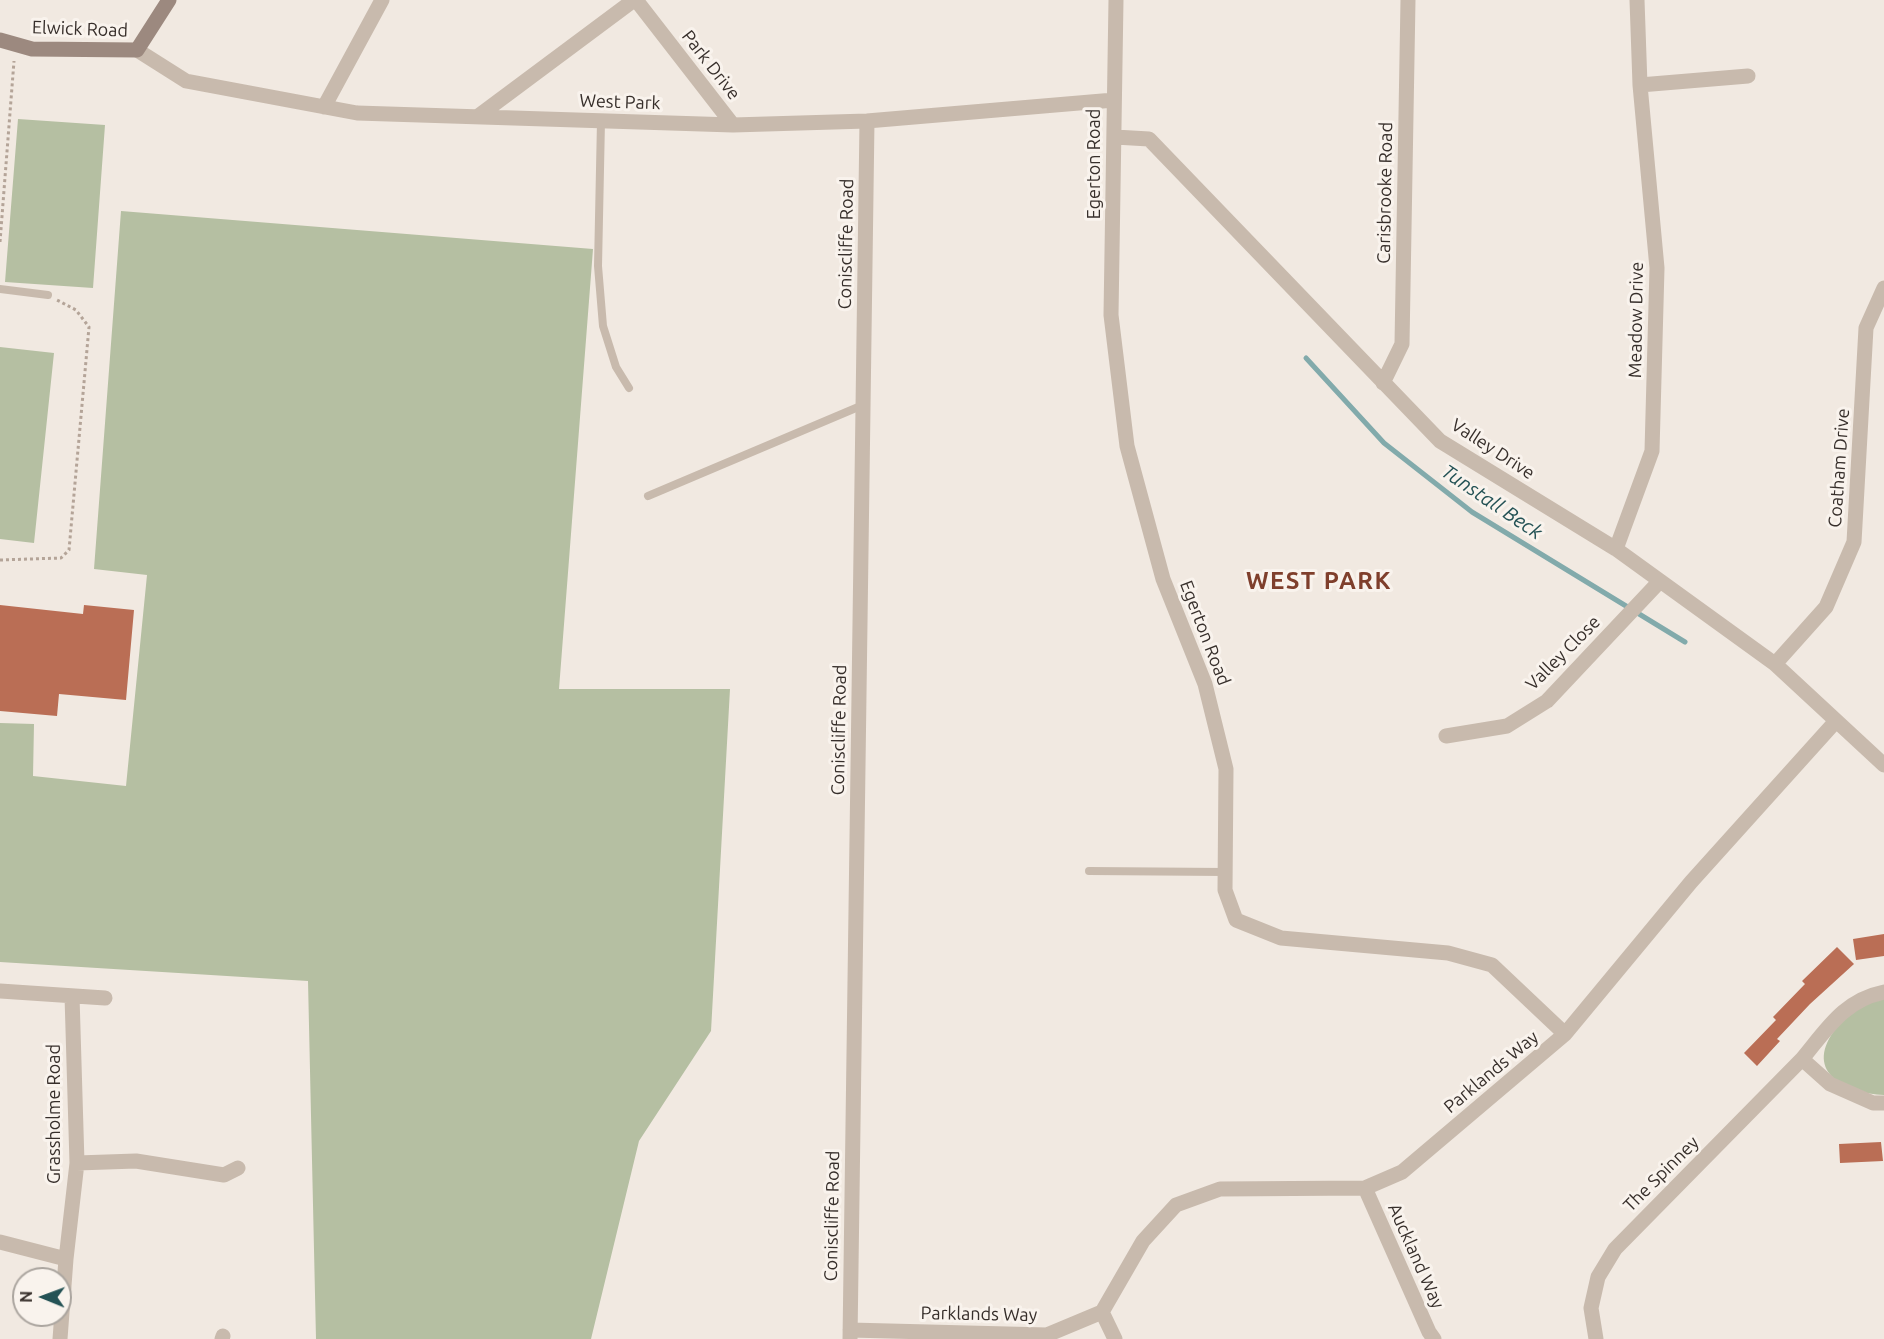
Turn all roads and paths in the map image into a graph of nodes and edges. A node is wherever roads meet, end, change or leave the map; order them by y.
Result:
1 (169, 0) edge
2 (382, 0) edge
3 (635, 0) edge
4 (1116, 0) edge
5 (1408, 0) edge
6 (1637, 0) edge
7 (0, 40) edge
8 (137, 50) junction
9 (14, 59) dead end
10 (1748, 76) dead end
11 (1640, 86) junction
12 (1114, 100) junction
13 (324, 107) junction
14 (477, 117) junction
15 (601, 121) junction
16 (867, 121) junction
17 (733, 125) junction
18 (1115, 137) junction
19 (0, 242) edge
20 (1884, 288) edge
21 (0, 289) edge
22 (48, 295) joint
23 (1383, 383) junction
24 (629, 388) dead end
25 (863, 405) junction
26 (648, 496) dead end
27 (1616, 549) junction
28 (0, 560) edge
29 (1660, 581) junction
30 (1775, 664) junction
31 (1836, 721) junction
32 (1446, 736) dead end
33 (1884, 765) edge
34 (1089, 871) dead end
35 (1225, 872) junction
36 (0, 991) edge
37 (1884, 992) edge
38 (72, 996) junction
39 (105, 998) dead end
40 (1565, 1035) junction
41 (1803, 1059) junction
42 (1884, 1103) edge
43 (77, 1163) junction
44 (238, 1168) dead end
45 (1365, 1188) junction
46 (0, 1242) edge
47 (66, 1258) junction
48 (1102, 1312) junction
49 (850, 1335) edge
50 (60, 1339) edge
51 (1115, 1339) edge
52 (1434, 1339) edge
53 (1596, 1339) edge

1 - 8 street, Elwick Road
2 - 13 street
3 - 14 street
3 - 17 street, Park Drive
4 - 12 street, Egerton Road
5 - 23 street, Carisbrooke Road
6 - 11 street, Meadow Drive
7 - 8 street, Elwick Road
8 - 13 street, West Park
9 - 19 path
10 - 11 street
11 - 27 street, Meadow Drive
12 - 16 street, West Park
12 - 18 street, Egerton Road
13 - 14 street, West Park
14 - 15 street, West Park
15 - 17 street, West Park
15 - 24 lane
16 - 17 street, West Park
16 - 25 street, Coniscliffe Road
18 - 23 street, Valley Drive
18 - 35 street, Egerton Road
20 - 30 street, Coatham Drive
21 - 22 lane
22 - 28 path
23 - 27 street, Valley Drive
25 - 26 lane
25 - 49 street, Coniscliffe Road
27 - 29 street, Valley Drive
29 - 30 street, Valley Drive
29 - 32 street, Valley Close
30 - 31 street, Valley Drive
31 - 33 street, Valley Drive
31 - 40 street, Parklands Way
34 - 35 lane
35 - 40 street, Egerton Road
36 - 38 street
37 - 41 street, The Spinney
38 - 39 street
38 - 43 street, Grassholme Road
40 - 45 street, Parklands Way
41 - 42 street
41 - 53 street, The Spinney
43 - 44 street
43 - 47 street, Grassholme Road
45 - 48 street, Parklands Way
45 - 52 street, Auckland Way
46 - 47 street
47 - 50 street, Grassholme Road
48 - 49 street, Parklands Way
48 - 51 street

